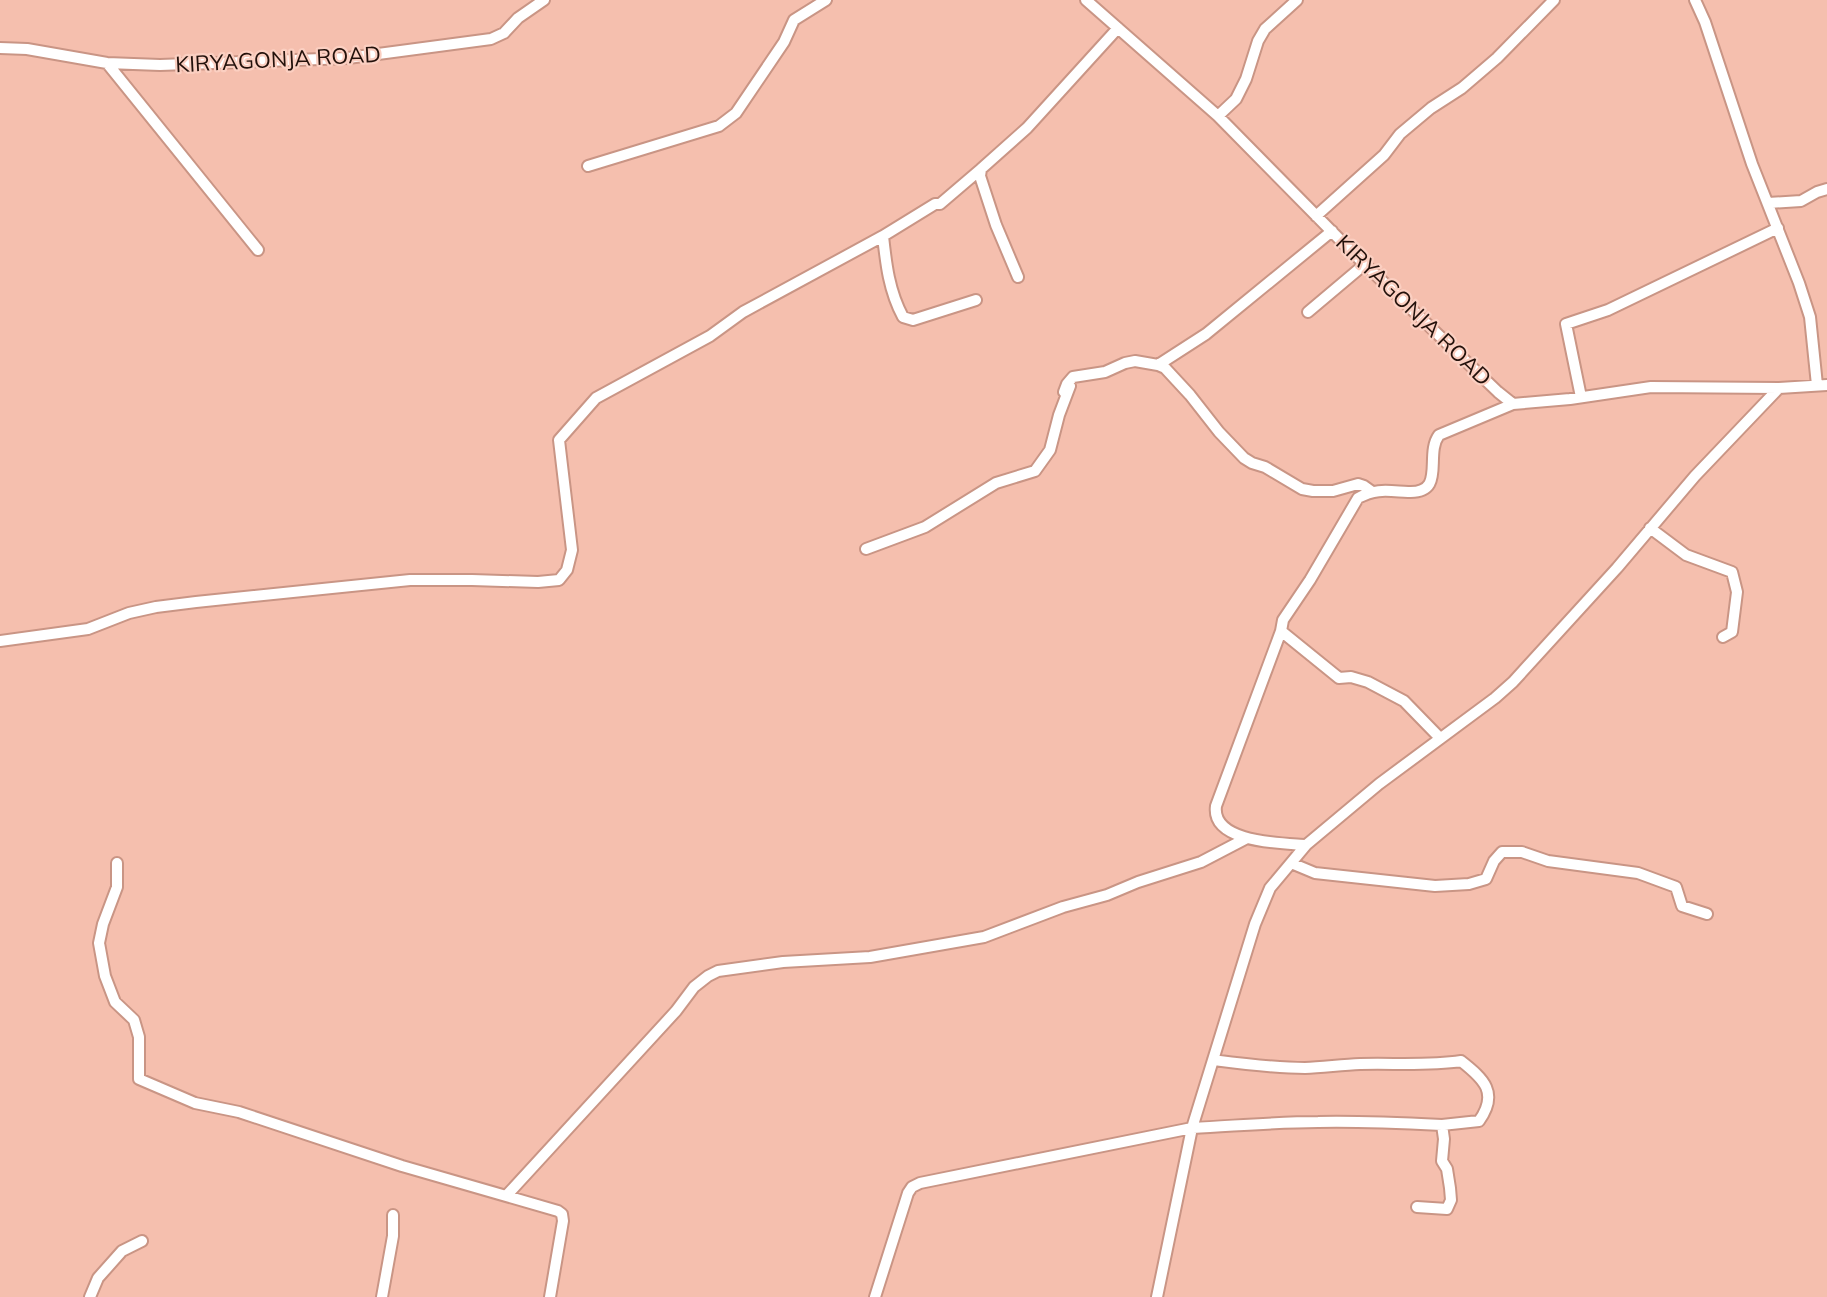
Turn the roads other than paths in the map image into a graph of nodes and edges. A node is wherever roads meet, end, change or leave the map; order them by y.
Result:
1 (544, 0) edge
2 (826, 0) edge
3 (1297, 0) edge
4 (1554, 0) edge
5 (1695, 0) edge
6 (1093, 2) edge
7 (1118, 28) junction
8 (0, 48) edge
9 (108, 63) junction
10 (1218, 116) junction
11 (588, 166) dead end
12 (981, 169) junction
13 (1827, 189) edge
14 (1768, 203) junction
15 (1316, 216) junction
16 (1778, 228) junction
17 (1332, 231) junction
18 (883, 236) junction
19 (258, 250) dead end
20 (1365, 264) junction
21 (1018, 277) dead end
22 (976, 300) dead end
23 (1308, 312) dead end
24 (1158, 365) junction
25 (1073, 378) junction
26 (1822, 385) edge
27 (1779, 388) junction
28 (1064, 392) dead end
29 (1581, 397) junction
30 (1513, 404) junction
31 (1371, 491) junction
32 (1650, 528) junction
33 (866, 549) dead end
34 (1281, 631) junction
35 (1723, 637) dead end
36 (0, 641) edge
37 (1440, 738) junction
38 (1247, 838) junction
39 (1306, 845) junction
40 (117, 863) dead end
41 (1291, 863) junction
42 (1707, 914) dead end
43 (1214, 1060) junction
44 (1442, 1125) junction
45 (1193, 1128) junction
46 (507, 1195) junction
47 (1417, 1207) dead end
48 (393, 1215) dead end
49 (142, 1241) dead end
50 (90, 1297) edge
51 (382, 1297) edge
52 (550, 1297) edge
53 (875, 1297) edge
54 (1157, 1297) edge

1 - 9 street, KIRYAGONJA ROAD
2 - 11 street
3 - 10 street
4 - 15 street
5 - 14 street
6 - 7 street, KIRYAGONJA ROAD
7 - 10 street, KIRYAGONJA ROAD
7 - 12 street
8 - 9 street, KIRYAGONJA ROAD
9 - 19 street
10 - 15 street, KIRYAGONJA ROAD
12 - 18 street
12 - 21 street
13 - 14 street
14 - 16 street
15 - 17 street, KIRYAGONJA ROAD
16 - 26 street
16 - 29 street
17 - 20 street, KIRYAGONJA ROAD
17 - 24 street
18 - 22 street
18 - 36 street
20 - 23 street
20 - 30 street, KIRYAGONJA ROAD
24 - 25 street
24 - 31 street
25 - 28 street
25 - 33 street
26 - 27 street, KIRYAGONJA ROAD
27 - 29 street, KIRYAGONJA ROAD
27 - 32 street
29 - 30 street, KIRYAGONJA ROAD
30 - 31 street
31 - 34 street
32 - 35 street
32 - 37 street
34 - 37 street
34 - 38 street
37 - 39 street
38 - 39 street
38 - 46 street
39 - 41 street
40 - 46 street
41 - 42 street
41 - 43 street
43 - 44 street
43 - 45 street
44 - 45 street
44 - 47 street
45 - 53 street
45 - 54 street
46 - 52 street
48 - 51 street
49 - 50 street

